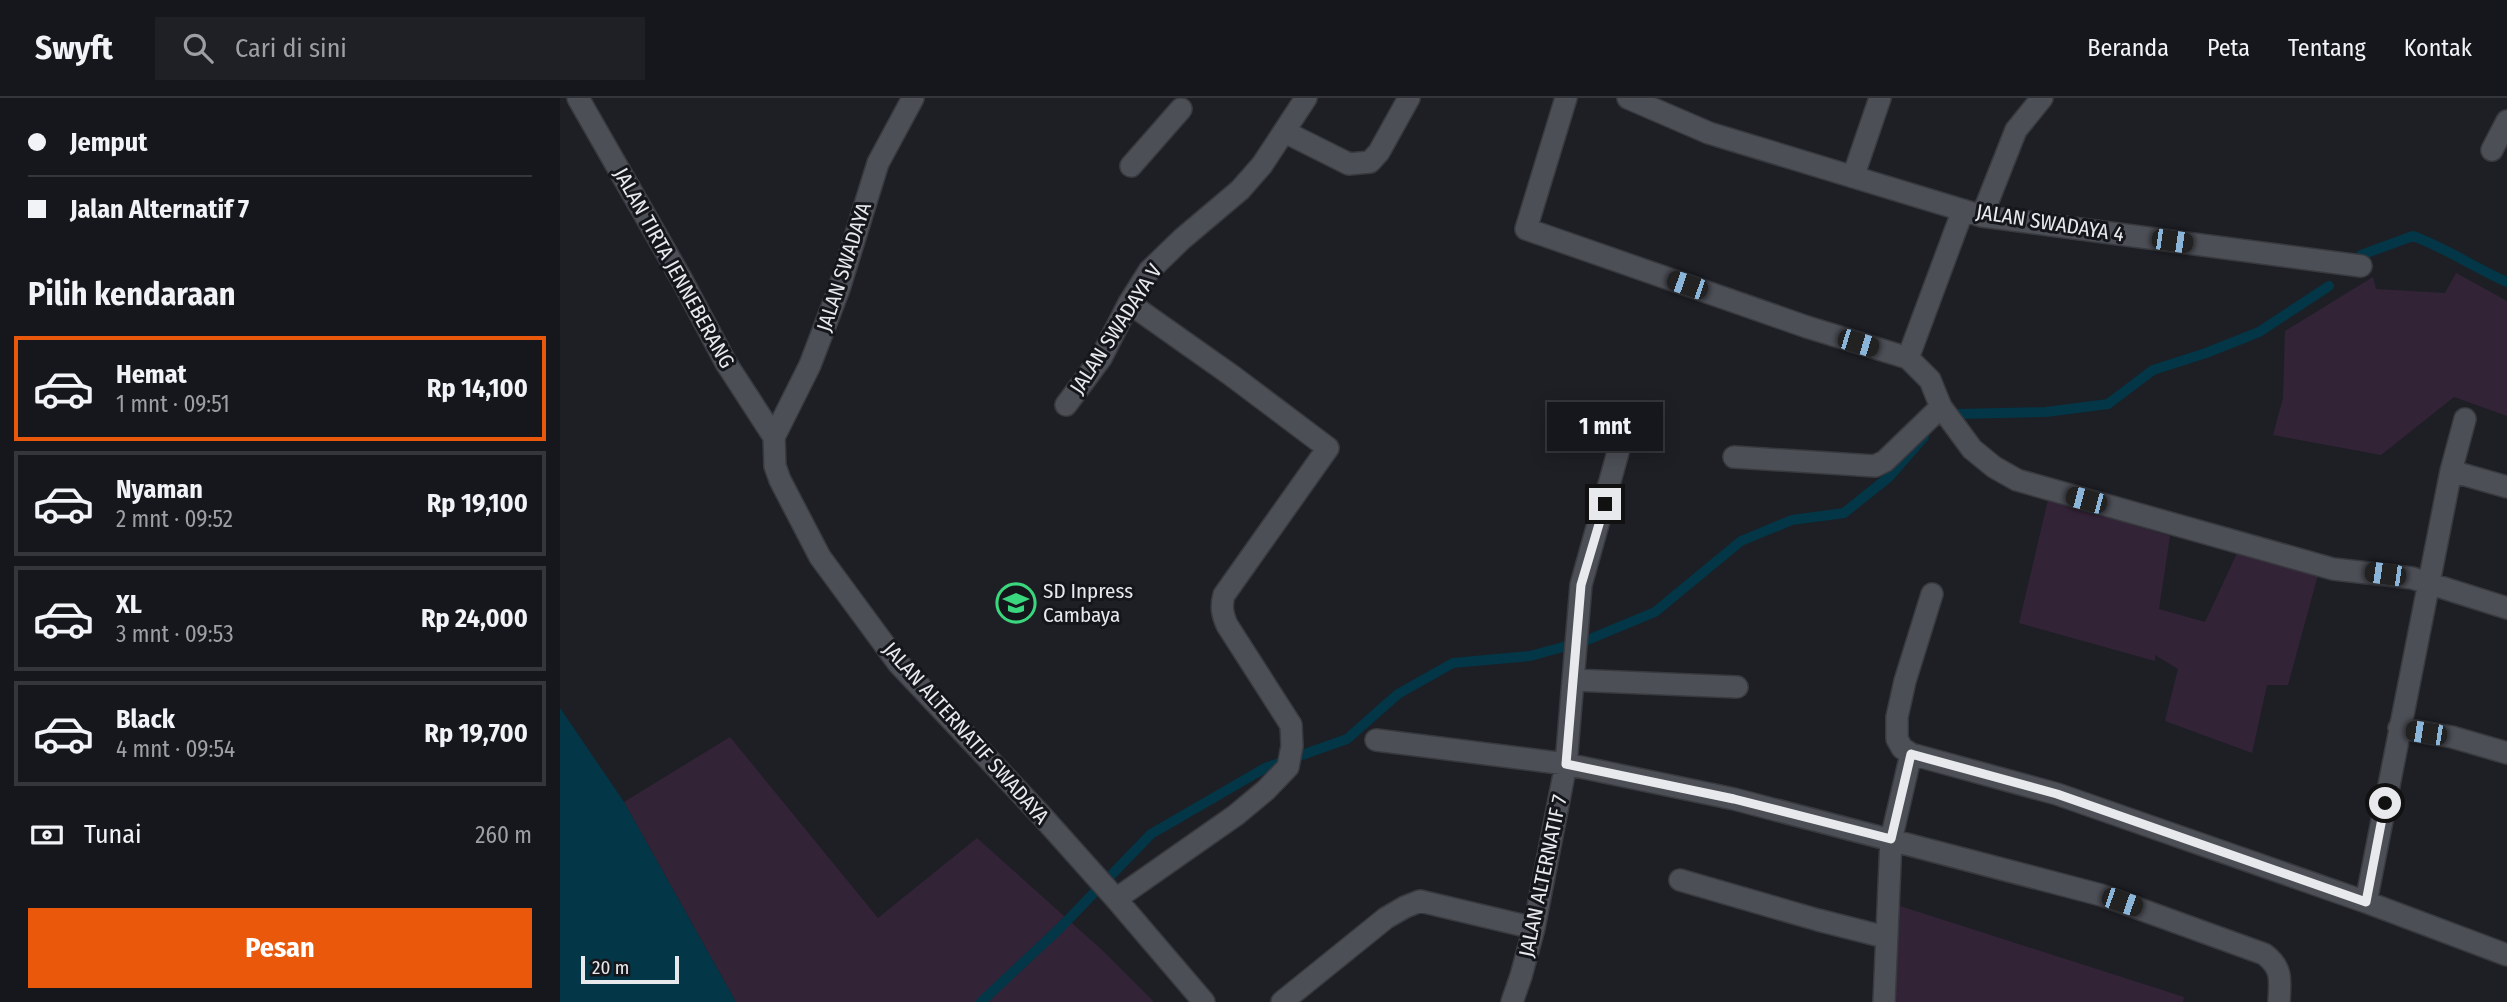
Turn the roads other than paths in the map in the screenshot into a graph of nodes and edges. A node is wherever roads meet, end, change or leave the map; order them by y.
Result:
1 (579, 98) edge
2 (913, 98) edge
3 (1306, 98) edge
4 (1409, 98) edge
5 (1566, 98) edge
6 (1629, 98) edge
7 (1880, 98) edge
8 (2042, 98) edge
9 (1179, 102) edge
10 (2507, 121) edge
11 (1285, 132) junction
12 (2492, 150) dead end
13 (1130, 166) dead end
14 (1853, 177) junction
15 (1973, 213) junction
16 (2361, 266) dead end
17 (1129, 303) junction
18 (1908, 358) junction
19 (1066, 405) dead end
20 (1941, 407) junction
21 (2465, 419) dead end
22 (1627, 420) dead end
23 (774, 437) junction
24 (1734, 457) dead end
25 (2451, 471) junction
26 (2507, 487) edge
27 (2429, 582) junction
28 (1932, 594) dead end
29 (2507, 608) edge
30 (1573, 680) junction
31 (1737, 687) dead end
32 (2399, 728) junction
33 (1376, 740) dead end
34 (2507, 753) edge
35 (1911, 754) junction
36 (1566, 764) junction
37 (1891, 839) junction
38 (1680, 880) dead end
39 (1116, 899) junction
40 (2366, 902) junction
41 (1534, 928) junction
42 (1885, 937) junction
43 (2507, 955) edge
44 (1204, 1002) edge
45 (1282, 1002) edge
46 (1511, 1002) edge
47 (1884, 1002) edge
48 (2279, 1002) edge

1 - 23 street, JALAN TIRTA JENNEBERANG
2 - 23 street, JALAN SWADAYA
3 - 11 street, JALAN SWADAYA V
4 - 11 street
5 - 18 street
6 - 14 street, JALAN SWADAYA 4
7 - 14 street
8 - 15 street
9 - 13 street
10 - 12 street
11 - 17 street, JALAN SWADAYA V
14 - 15 street, JALAN SWADAYA 4
15 - 16 street, JALAN SWADAYA 4
15 - 18 street
17 - 19 street, JALAN SWADAYA V
17 - 39 street
18 - 20 street
20 - 24 street
20 - 27 street
21 - 25 street
22 - 30 street, JALAN ALTERNATIF 7
23 - 39 street, JALAN ALTERNATIF SWADAYA
25 - 26 street
25 - 27 street
27 - 29 street
27 - 32 street
28 - 35 street
30 - 31 street
30 - 36 street, JALAN ALTERNATIF 7
32 - 34 street
32 - 40 street
33 - 36 street
35 - 37 street
35 - 40 street
36 - 37 street
36 - 41 street, JALAN ALTERNATIF 7
37 - 42 street
37 - 48 street
38 - 42 street
39 - 44 street, JALAN ALTERNATIF SWADAYA
40 - 43 street
41 - 45 street
41 - 46 street, JALAN ALTERNATIF 7
42 - 47 street

